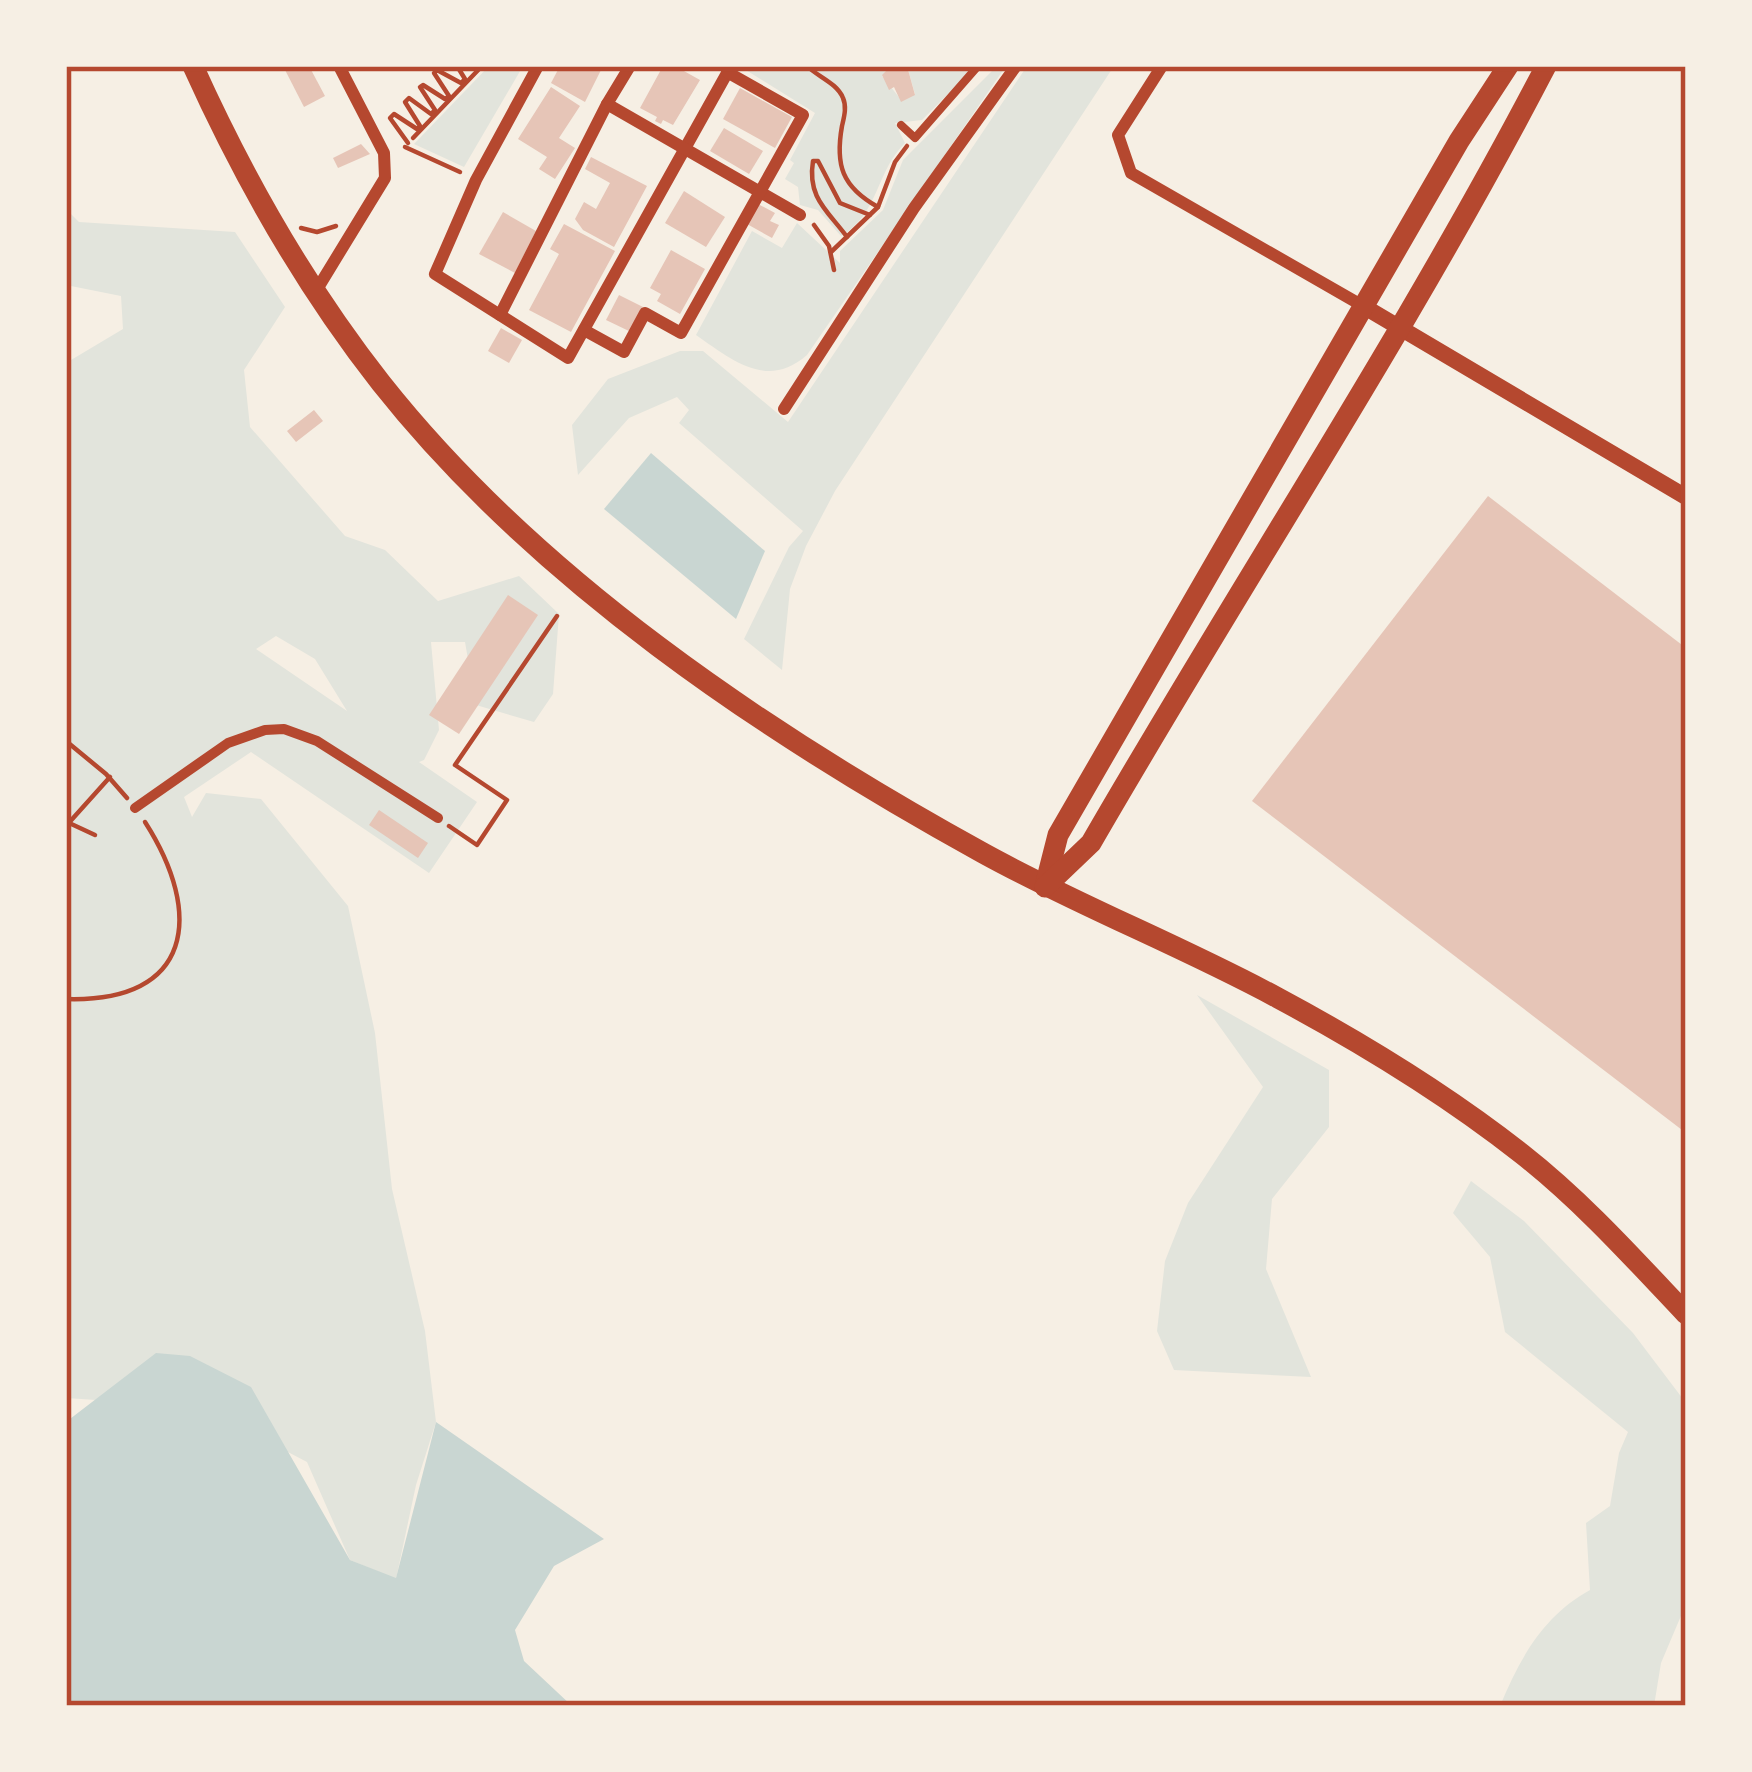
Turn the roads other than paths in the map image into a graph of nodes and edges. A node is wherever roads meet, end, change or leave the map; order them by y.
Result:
1 (193, 66) edge
2 (339, 66) edge
3 (538, 66) edge
4 (630, 66) edge
5 (979, 66) edge
6 (1016, 66) edge
7 (1162, 66) edge
8 (1508, 66) edge
9 (1546, 66) edge
10 (729, 69) edge
11 (608, 104) junction
12 (901, 125) dead end
13 (683, 148) junction
14 (759, 192) junction
15 (800, 215) road end
16 (315, 292) junction
17 (1363, 306) junction
18 (500, 315) junction
19 (1400, 328) junction
20 (584, 330) junction
21 (784, 410) dead end
22 (1686, 497) edge
23 (135, 808) road end
24 (438, 818) road end
25 (1045, 886) junction
26 (1686, 1314) edge

1 - 16 main road
2 - 16 street
3 - 18 street
4 - 11 street
5 - 12 lane
6 - 21 street
7 - 17 street
8 - 17 main road
9 - 19 main road
10 - 13 street
10 - 14 street
11 - 13 street
11 - 18 street
13 - 14 street
13 - 20 street
14 - 15 street
14 - 20 street
16 - 25 main road
17 - 19 street
17 - 25 main road
18 - 20 street
19 - 22 street
19 - 25 main road
23 - 24 street
25 - 26 main road

